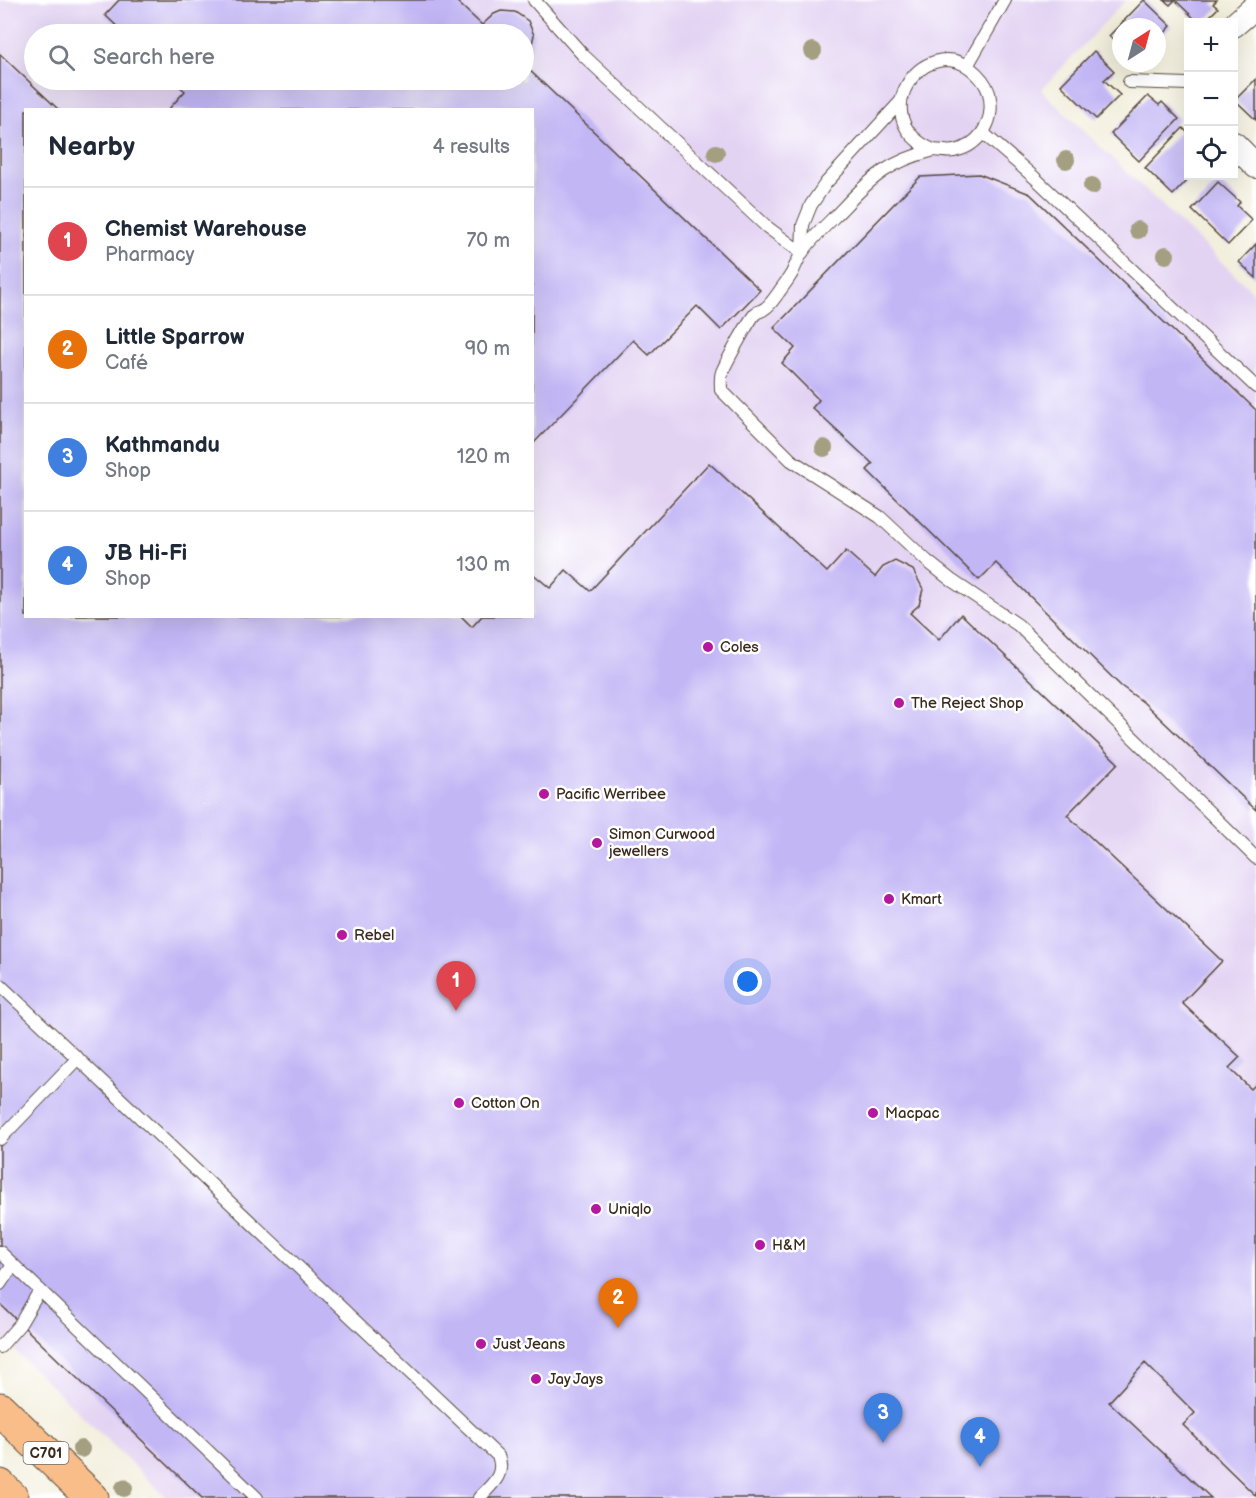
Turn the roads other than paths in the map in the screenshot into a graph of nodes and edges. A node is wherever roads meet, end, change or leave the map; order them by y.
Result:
1 (534, 0) edge
2 (1005, 0) edge
3 (1256, 6) edge
4 (1238, 21) edge
5 (967, 66) junction
6 (1129, 82) dead end
7 (1184, 84) edge
8 (901, 101) junction
9 (983, 133) junction
10 (1238, 149) edge
11 (933, 150) junction
12 (1256, 166) edge
13 (802, 253) junction
14 (1256, 387) edge
15 (1256, 858) edge
16 (0, 985) edge
17 (78, 1058) junction
18 (0, 1139) edge
19 (0, 1252) edge
20 (13, 1265) junction
21 (0, 1284) edge
22 (40, 1290) junction
23 (0, 1347) edge
24 (0, 1410) edge
25 (0, 1486) edge
26 (12, 1498) edge
27 (92, 1498) edge
28 (256, 1498) edge
29 (479, 1498) edge

1 - 13 lane
2 - 5 lane
3 - 4 street
5 - 8 lane
5 - 9 lane
6 - 7 lane
8 - 11 lane
8 - 13 lane
9 - 11 lane
9 - 14 lane
10 - 12 street
11 - 13 lane
13 - 15 lane
16 - 17 lane
17 - 18 lane
17 - 29 lane
19 - 20 lane
20 - 21 lane
20 - 22 lane
22 - 23 lane
22 - 28 lane
24 - 27 main road, C701
25 - 26 main road

